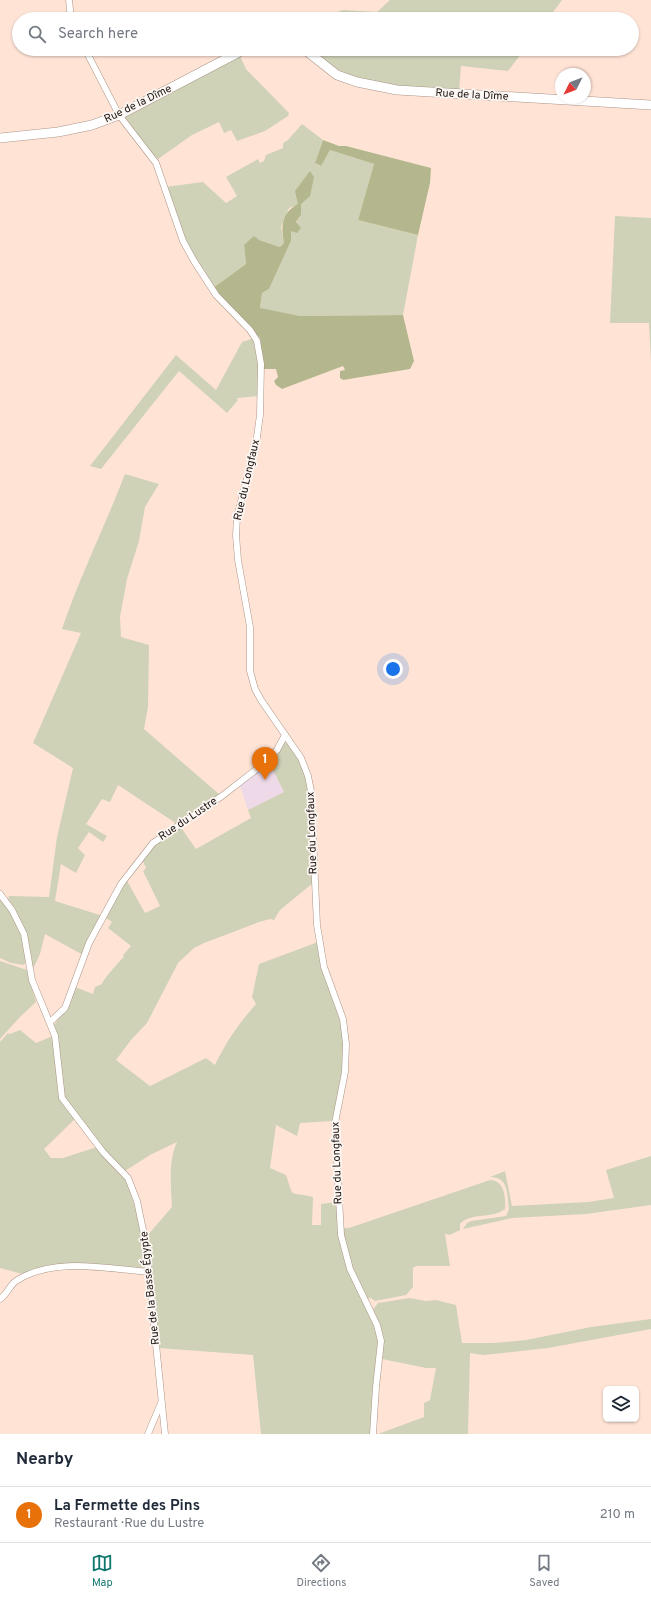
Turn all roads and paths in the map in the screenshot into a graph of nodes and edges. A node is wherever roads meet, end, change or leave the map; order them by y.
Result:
1 (69, 0) edge
2 (70, 12) edge
3 (89, 56) edge
4 (232, 56) edge
5 (313, 56) edge
6 (651, 105) edge
7 (119, 115) junction
8 (0, 138) edge
9 (285, 735) junction
10 (0, 894) edge
11 (50, 1022) junction
12 (149, 1272) junction
13 (0, 1299) edge
14 (161, 1403) junction
15 (148, 1434) edge
16 (165, 1434) edge
17 (373, 1434) edge

1 - 2 street
3 - 7 street, Rue du Longfaux
4 - 7 street, Rue de la Dîme
5 - 6 street, Rue de la Dîme
7 - 8 street, Rue de la Dîme
7 - 9 street, Rue du Longfaux
9 - 11 street, Rue du Lustre
9 - 17 street, Rue du Longfaux
10 - 11 street, Rue de la Basse Égypte
11 - 12 street, Rue de la Basse Égypte
12 - 13 street
12 - 14 street, Rue de la Basse Égypte
14 - 15 street
14 - 16 street, Rue de la Basse Égypte

